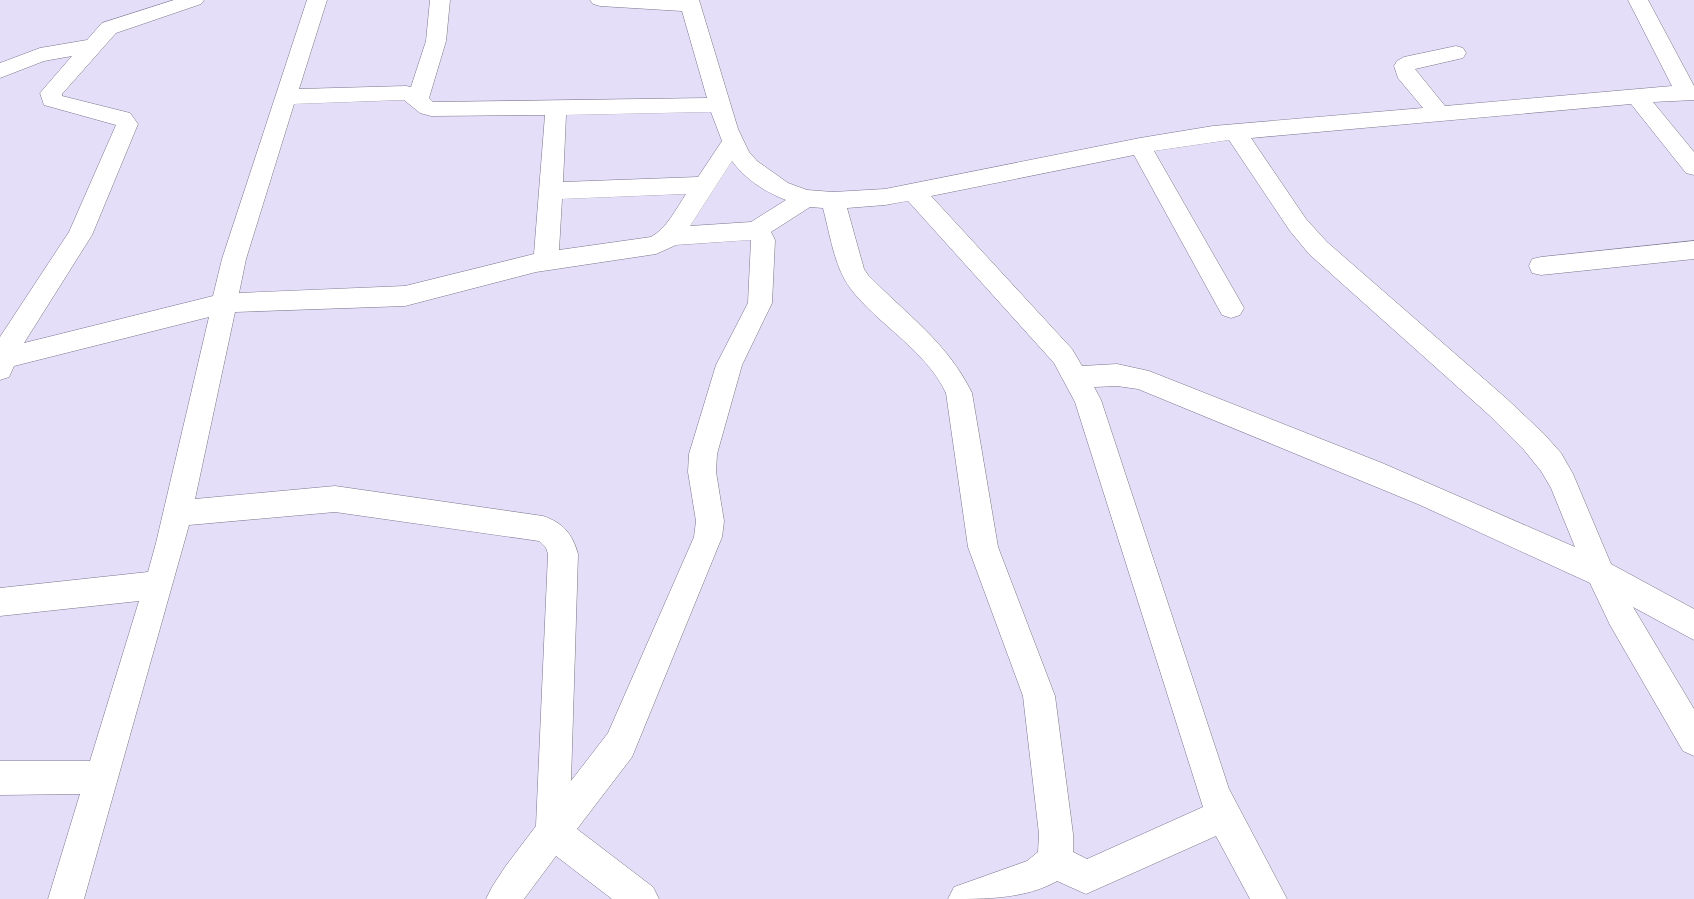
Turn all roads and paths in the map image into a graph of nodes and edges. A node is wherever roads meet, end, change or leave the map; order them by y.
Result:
1 (194, 0) edge
2 (317, 0) edge
3 (440, 0) edge
4 (600, 0) edge
5 (1638, 0) edge
6 (690, 3) edge
7 (91, 46) junction
8 (1456, 52) dead end
9 (0, 71) edge
10 (1690, 93) edge
11 (1636, 96) junction
12 (286, 97) junction
13 (418, 100) junction
14 (720, 105) junction
15 (556, 107) junction
16 (1440, 114) junction
17 (1235, 132) junction
18 (732, 143) junction
19 (1140, 146) junction
20 (1694, 167) edge
21 (704, 186) junction
22 (551, 191) junction
23 (913, 192) junction
24 (820, 200) junction
25 (755, 231) junction
26 (670, 236) junction
27 (1694, 250) edge
28 (546, 261) junction
29 (1541, 266) dead end
30 (225, 303) junction
31 (1231, 308) dead end
32 (2, 363) edge
33 (1076, 377) junction
34 (179, 513) junction
35 (1601, 574) junction
36 (158, 585) junction
37 (0, 602) edge
38 (1694, 625) edge
39 (1694, 740) edge
40 (102, 777) junction
41 (0, 778) edge
42 (1223, 815) junction
43 (553, 832) junction
44 (1056, 861) junction
45 (66, 899) edge
46 (504, 899) edge
47 (641, 899) edge
48 (966, 899) edge
49 (1269, 899) edge

1 - 7 street
2 - 12 street
3 - 13 street
4 - 6 street
5 - 10 street
6 - 14 street
7 - 9 street
7 - 32 street
8 - 16 street
10 - 11 street
11 - 16 street
11 - 20 street
12 - 13 street
12 - 30 street
13 - 15 street
14 - 15 street
14 - 18 street
15 - 22 street
16 - 17 street
17 - 19 street
17 - 35 street
18 - 21 street
18 - 24 street
19 - 23 street
19 - 31 street
21 - 22 street
21 - 26 street
22 - 28 street
23 - 24 street
23 - 33 street
24 - 25 street
24 - 44 street
25 - 26 street
25 - 43 street
26 - 28 street
27 - 29 street
28 - 30 street
30 - 32 street
30 - 34 street
33 - 35 street
33 - 42 street
34 - 36 street
34 - 43 street
35 - 38 street
35 - 39 street
36 - 37 street
36 - 40 street
40 - 41 street
40 - 45 street
42 - 44 street
42 - 49 street
43 - 46 street
43 - 47 street
44 - 48 street

